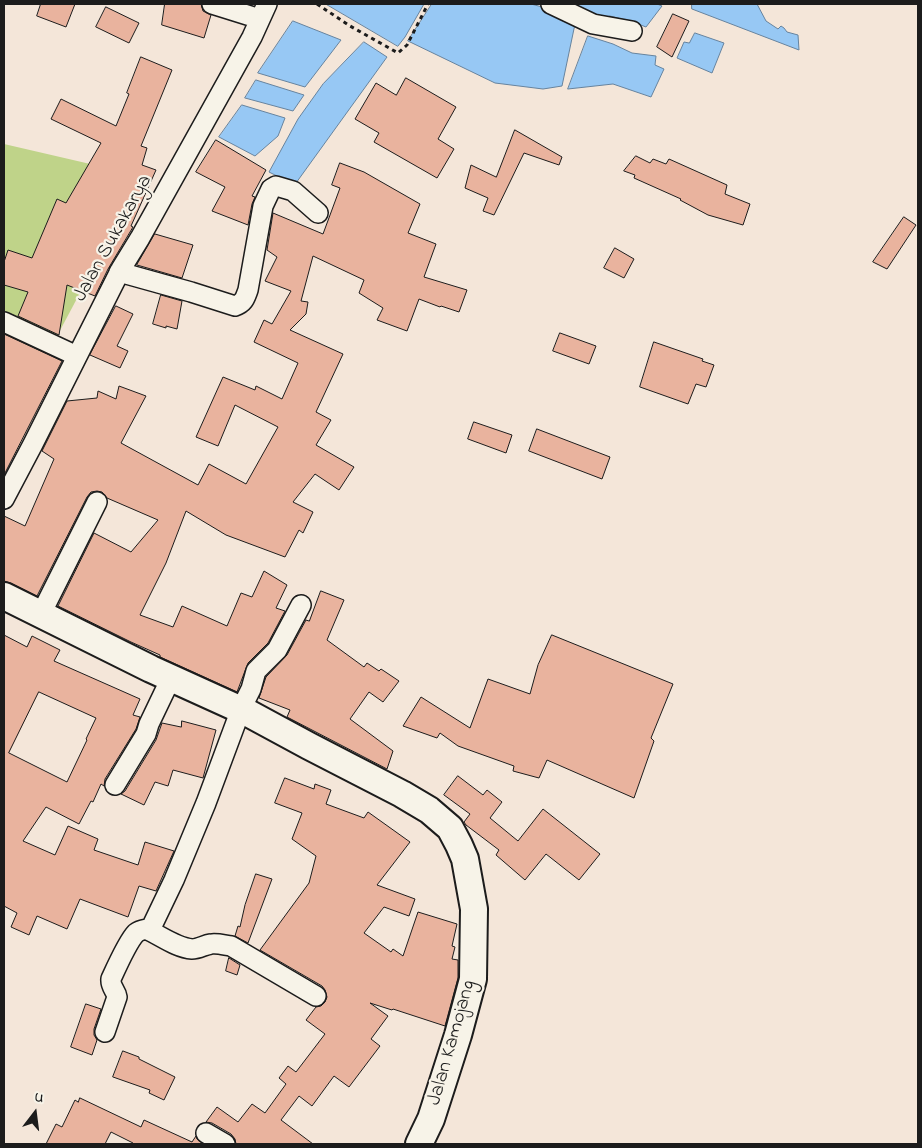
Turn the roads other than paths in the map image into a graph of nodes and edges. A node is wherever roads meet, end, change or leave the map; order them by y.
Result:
1 (212, 4) edge
2 (551, 4) edge
3 (264, 11) edge
4 (632, 32) dead end
5 (318, 213) dead end
6 (120, 272) junction
7 (4, 322) edge
8 (77, 356) junction
9 (4, 499) edge
10 (97, 502) dead end
11 (4, 596) edge
12 (301, 605) dead end
13 (41, 614) junction
14 (171, 678) junction
15 (241, 710) junction
16 (115, 785) dead end
17 (148, 930) junction
18 (316, 996) dead end
19 (105, 1032) dead end
20 (206, 1133) dead end
21 (226, 1144) edge
22 (419, 1144) edge

1 - 3 street
2 - 4 street
3 - 6 street, Jalan Sukakarya
5 - 6 street
6 - 8 street, Jalan Sukakarya
7 - 8 street
8 - 9 street, Jalan Sukakarya
10 - 13 street
11 - 13 main road, Jalan Kamojang
12 - 15 street
13 - 14 main road, Jalan Kamojang
14 - 15 main road, Jalan Kamojang
14 - 16 street
15 - 17 street
15 - 22 main road, Jalan Kamojang
17 - 18 street
17 - 19 street
20 - 21 street

